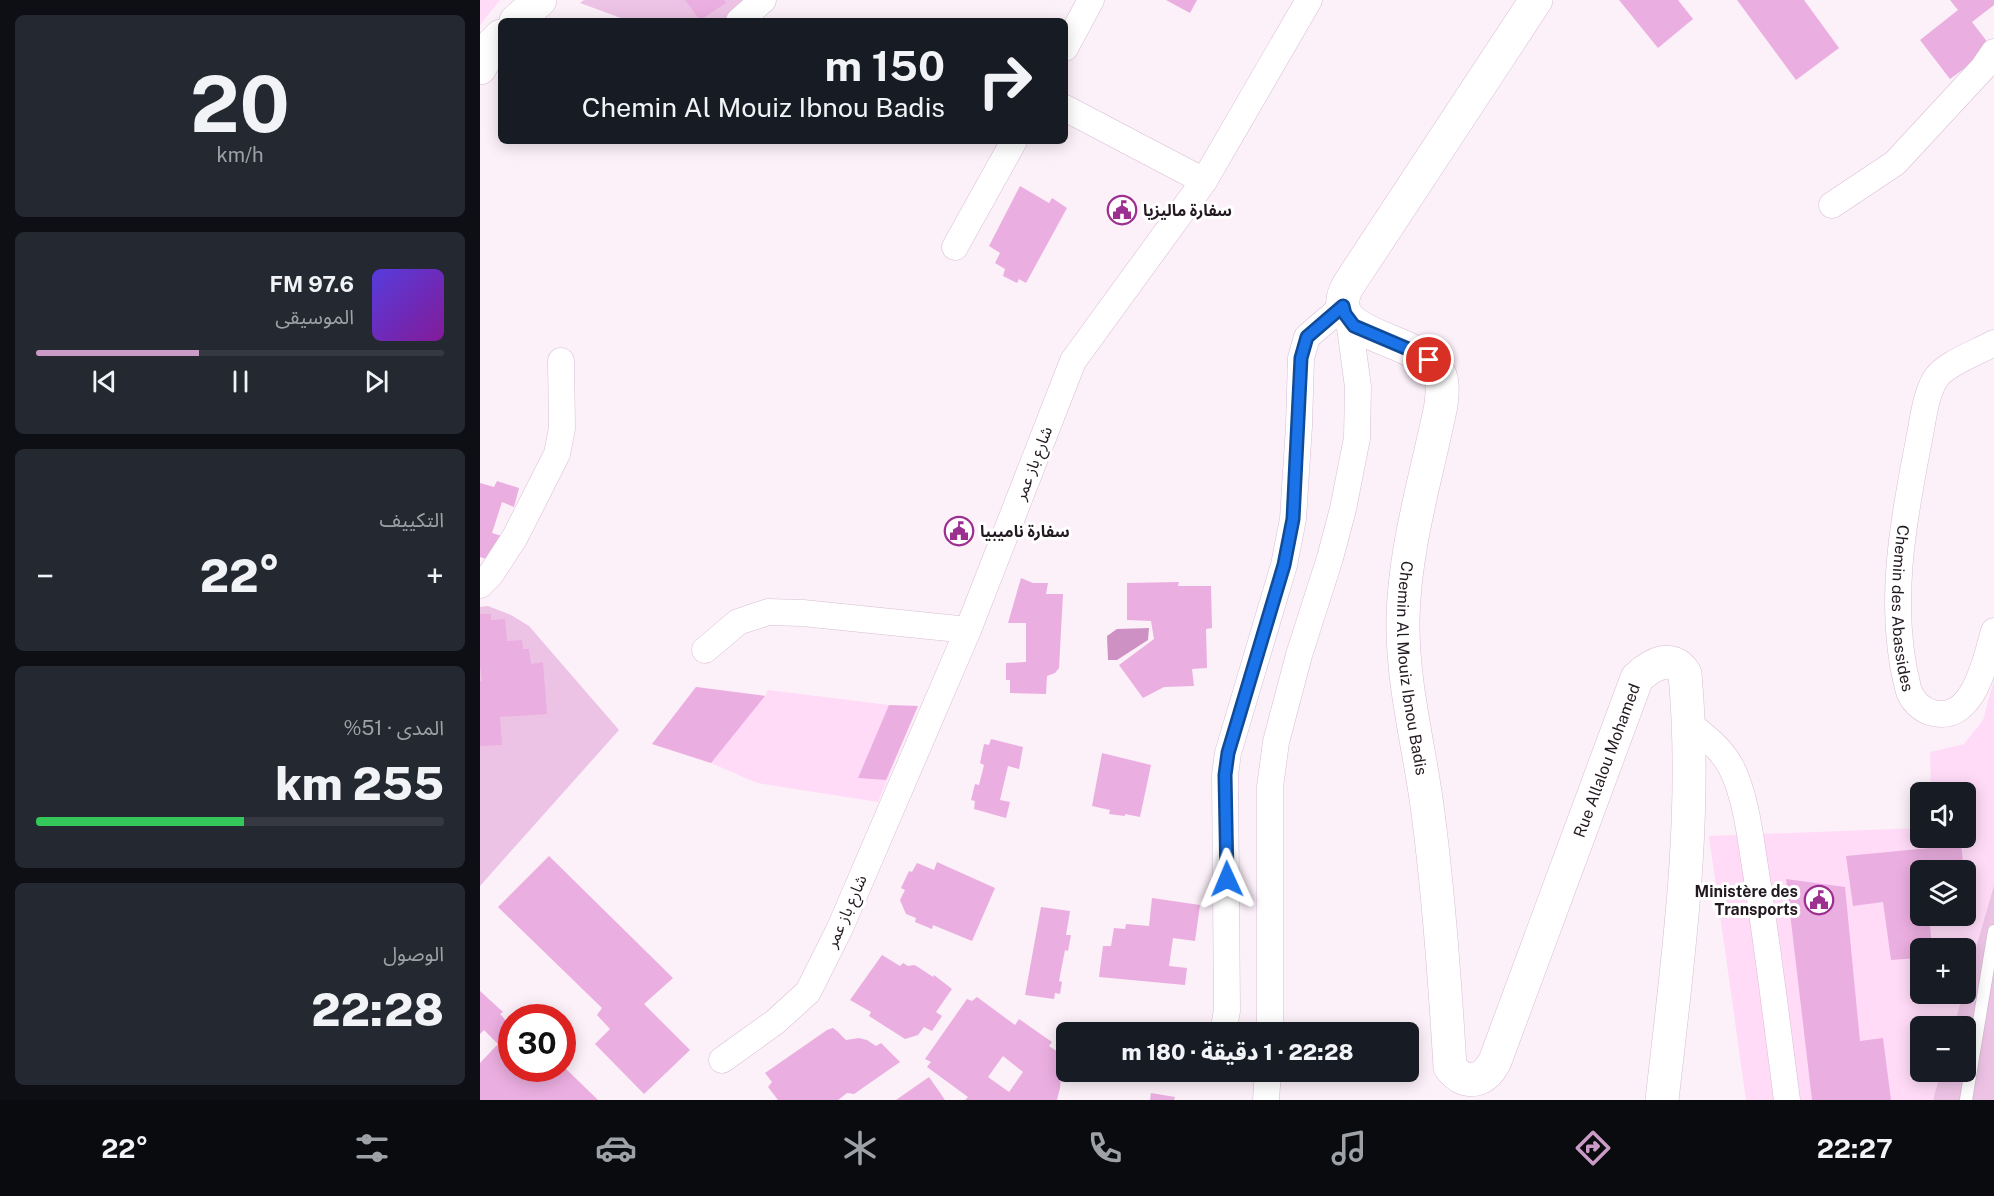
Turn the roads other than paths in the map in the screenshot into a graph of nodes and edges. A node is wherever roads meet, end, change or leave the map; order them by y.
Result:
1 (540, 0) edge
2 (763, 0) edge
3 (1091, 0) edge
4 (1309, 0) edge
5 (1536, 0) edge
6 (519, 18) edge
7 (742, 18) edge
8 (498, 39) edge
9 (1068, 42) edge
10 (1994, 52) edge
11 (480, 68) edge
12 (1068, 110) edge
13 (1012, 144) edge
14 (1204, 181) junction
15 (1832, 205) dead end
16 (955, 247) dead end
17 (1346, 313) junction
18 (1994, 344) edge
19 (561, 361) dead end
20 (480, 585) edge
21 (968, 630) junction
22 (1994, 631) edge
23 (705, 650) dead end
24 (1690, 724) junction
25 (1994, 931) edge
26 (1990, 984) edge
27 (1225, 1022) edge
28 (1270, 1022) edge
29 (722, 1060) dead end
30 (1267, 1082) edge
31 (1465, 1089) edge
32 (1266, 1100) edge
33 (1662, 1100) edge
34 (1787, 1100) edge
35 (1966, 1100) edge

1 - 6 street
2 - 7 street
3 - 9 street
4 - 14 street, شارع باز عمر
5 - 17 street
8 - 11 street
10 - 15 street
12 - 14 street
13 - 16 street
14 - 21 street, شارع باز عمر
17 - 27 street
17 - 28 street
17 - 31 street, Chemin Al Mouiz Ibnou Badis
18 - 22 street, Chemin des Abassides
19 - 20 street
21 - 23 street
21 - 29 street, شارع باز عمر
24 - 31 street, Rue Allalou Mohamed
24 - 33 street, Rue Allalou Mohamed
24 - 34 street
25 - 26 lane
26 - 35 lane
30 - 32 street

